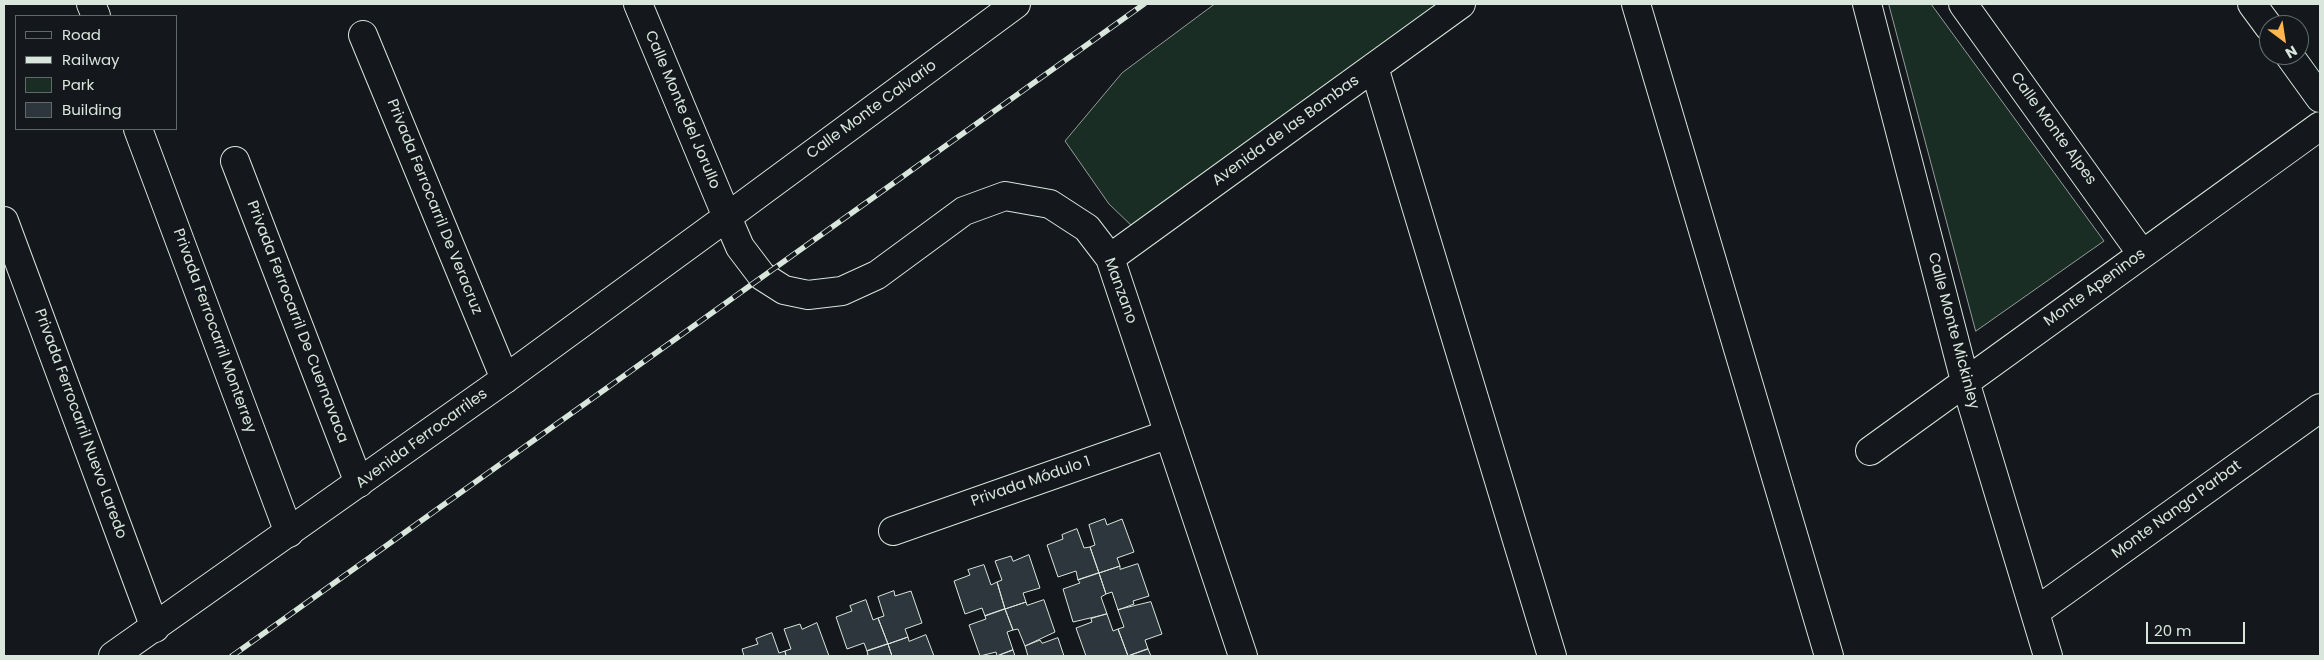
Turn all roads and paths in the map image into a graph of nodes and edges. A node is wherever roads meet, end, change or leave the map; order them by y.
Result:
1 (638, 4) edge
2 (1016, 4) edge
3 (1461, 4) edge
4 (1636, 4) edge
5 (1866, 4) edge
6 (1962, 4) edge
7 (2252, 4) edge
8 (2260, 15) edge
9 (363, 35) dead end
10 (2296, 65) edge
11 (1374, 67) junction
12 (2320, 98) edge
13 (2320, 126) edge
14 (138, 130) edge
15 (235, 162) dead end
16 (727, 217) junction
17 (4, 221) edge
18 (2142, 254) junction
19 (1110, 258) junction
20 (505, 379) junction
21 (1965, 382) junction
22 (2320, 408) edge
23 (1169, 434) junction
24 (1870, 451) dead end
25 (359, 483) junction
26 (893, 531) dead end
27 (289, 533) junction
28 (2035, 612) junction
29 (155, 628) junction
30 (113, 656) edge
31 (1243, 656) edge
32 (1552, 656) edge
33 (1829, 656) edge
34 (2048, 656) edge

1 - 16 street, Calle Monte del Jorullo
2 - 16 street, Calle Monte Calvario
3 - 11 street, Avenida de las Bombas
4 - 33 street
5 - 21 street, Calle Monte Mickinley
6 - 18 street, Calle Monte Alpes
7 - 8 street
9 - 20 street, Privada Ferrocarril De Veracruz
10 - 12 street
11 - 19 street, Avenida de las Bombas
11 - 32 street
13 - 18 street, Monte Apeninos
14 - 27 street, Privada Ferrocarril Monterrey
15 - 25 street, Privada Ferrocarril De Cuernavaca
16 - 19 street, Manzano
16 - 20 street, Avenida Ferrocarriles
17 - 29 street, Privada Ferrocarril Nuevo Laredo
18 - 21 street, Monte Apeninos
19 - 23 street, Manzano
20 - 25 street, Avenida Ferrocarriles
21 - 24 street, Monte Apeninos
21 - 28 street, Calle Monte Mickinley
22 - 28 street, Monte Nanga Parbat
23 - 26 street, Privada Módulo 1
23 - 31 street, Manzano
25 - 27 street, Avenida Ferrocarriles
27 - 29 street, Avenida Ferrocarriles
28 - 34 street, Calle Monte Mickinley
29 - 30 street, Avenida Ferrocarriles

